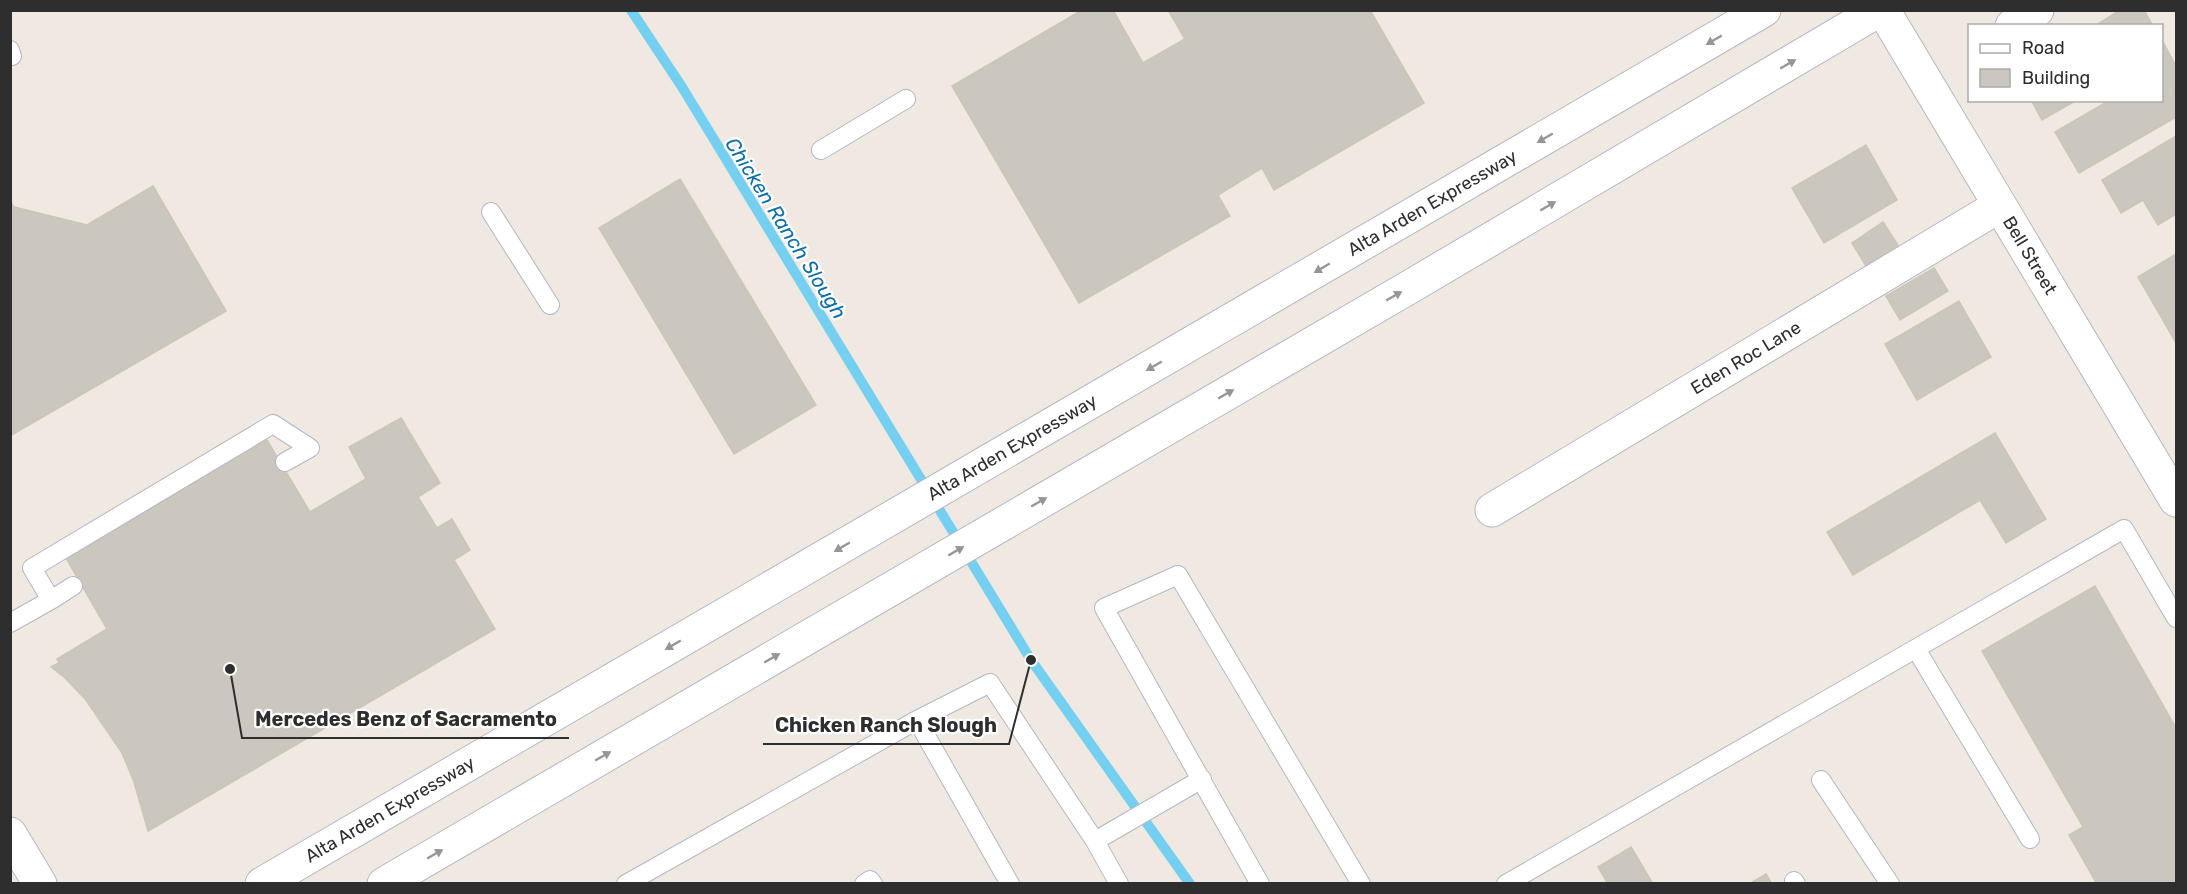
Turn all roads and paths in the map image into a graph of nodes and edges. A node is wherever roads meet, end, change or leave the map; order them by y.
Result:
1 (1764, 10) edge
2 (1881, 10) edge
3 (2037, 10) edge
4 (2015, 24) edge
5 (906, 99) dead end
6 (821, 150) dead end
7 (2000, 206) junction
8 (491, 212) dead end
9 (550, 305) dead end
10 (285, 462) dead end
11 (2173, 486) edge
12 (1492, 510) dead end
13 (73, 586) dead end
14 (51, 600) junction
15 (2176, 618) edge
16 (10, 623) edge
17 (1916, 649) junction
18 (917, 720) junction
19 (1203, 779) junction
20 (1821, 780) dead end
21 (10, 834) edge
22 (2030, 839) dead end
23 (1095, 841) junction
24 (40, 884) edge
25 (262, 884) edge
26 (384, 884) edge
27 (626, 884) edge
28 (864, 884) edge
29 (873, 884) edge
30 (1010, 884) edge
31 (1119, 884) edge
32 (1260, 884) edge
33 (1361, 884) edge
34 (1506, 884) edge
35 (1890, 884) edge

1 -> 25 main road, Alta Arden Expressway
2 - 7 main road, Bell Street
26 -> 2 main road
3 - 4 main road
5 - 6 lane
7 - 11 main road, Bell Street
7 - 12 main road, Eden Roc Lane
8 - 9 lane
10 - 14 lane
13 - 14 lane
14 - 16 lane
15 - 17 lane
17 - 22 lane
17 - 34 lane
18 - 23 lane
18 - 27 lane
18 - 30 lane
19 - 23 lane
19 - 32 lane
19 - 33 lane
20 - 35 lane
21 - 24 main road
23 - 31 lane
28 - 29 lane

